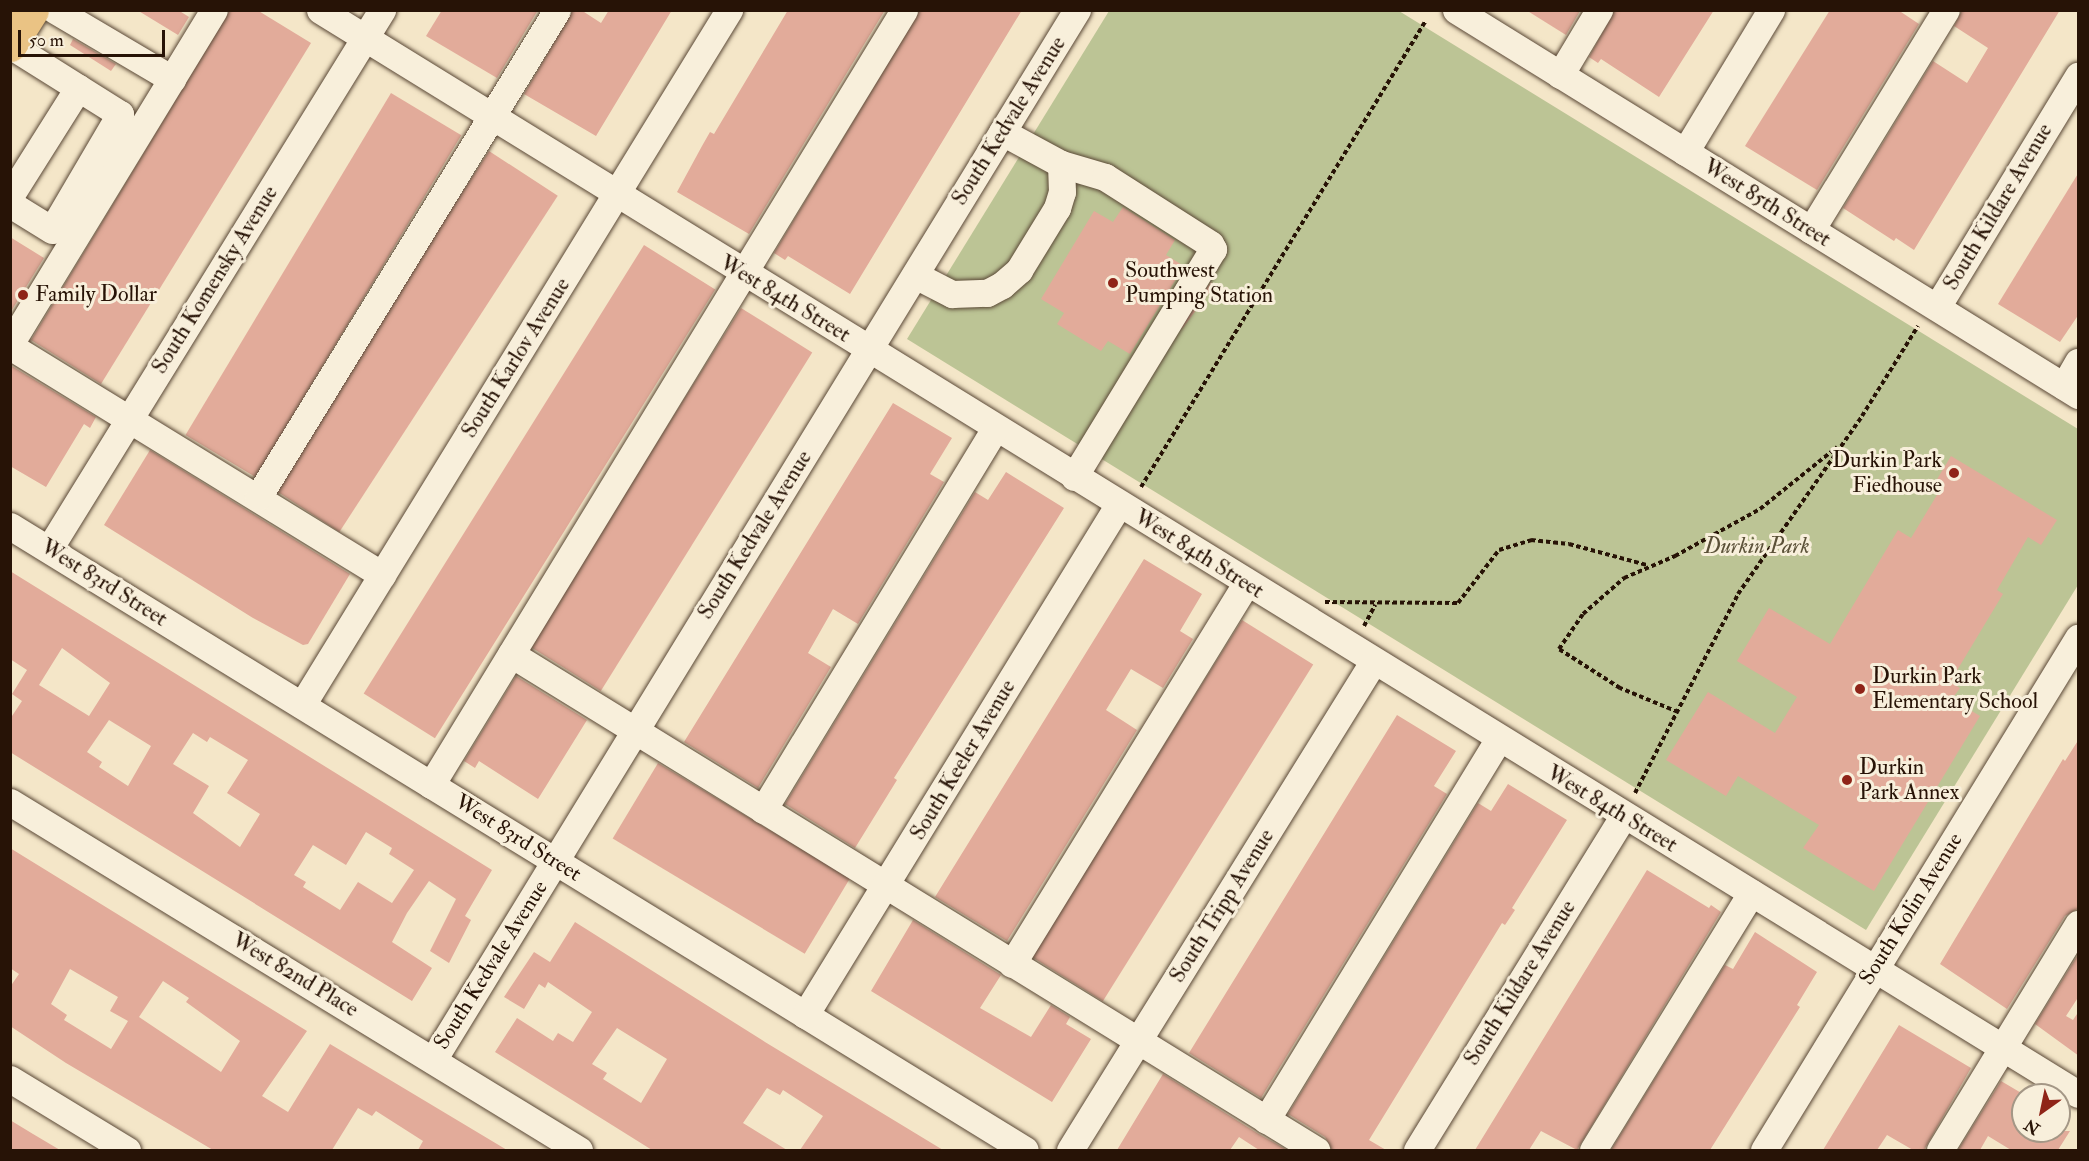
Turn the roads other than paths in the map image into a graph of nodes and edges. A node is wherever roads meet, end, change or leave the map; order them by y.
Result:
1 (32, 10) edge
2 (55, 10) edge
3 (214, 10) edge
4 (320, 10) edge
5 (382, 10) edge
6 (557, 10) edge
7 (729, 10) edge
8 (904, 10) edge
9 (1077, 10) edge
10 (1456, 10) edge
11 (1599, 10) edge
12 (1771, 10) edge
13 (1946, 10) edge
14 (365, 38) junction
15 (10, 45) edge
16 (1560, 75) junction
17 (2079, 76) edge
18 (172, 79) junction
19 (78, 88) junction
20 (492, 117) junction
21 (1002, 132) junction
22 (1685, 152) junction
23 (1061, 164) junction
24 (616, 195) junction
25 (10, 196) edge
26 (10, 204) edge
27 (1811, 230) junction
28 (744, 273) junction
29 (915, 275) junction
30 (1937, 307) junction
31 (10, 345) edge
32 (869, 350) junction
33 (2079, 362) edge
34 (2071, 390) edge
35 (130, 418) junction
36 (995, 428) junction
37 (1074, 477) junction
38 (258, 497) junction
39 (1119, 504) junction
40 (10, 526) edge
41 (49, 549) junction
42 (382, 575) junction
43 (1246, 583) junction
44 (2079, 638) edge
45 (511, 654) junction
46 (1373, 662) junction
47 (302, 705) junction
48 (635, 731) junction
49 (1499, 739) junction
50 (431, 785) junction
51 (10, 802) edge
52 (1629, 804) junction
53 (763, 810) junction
54 (555, 861) junction
55 (885, 887) junction
56 (1751, 893) junction
57 (2079, 924) edge
58 (1012, 964) junction
59 (1875, 968) junction
60 (805, 1015) junction
61 (1138, 1041) junction
62 (2002, 1047) junction
63 (433, 1060) junction
64 (10, 1079) edge
65 (2079, 1094) edge
66 (1266, 1120) junction
67 (127, 1150) edge
68 (579, 1150) edge
69 (1025, 1150) edge
70 (1070, 1150) edge
71 (1316, 1150) edge
72 (1417, 1150) edge
73 (1593, 1150) edge
74 (1764, 1150) edge
75 (1940, 1150) edge

1 - 15 main road
2 - 18 street
3 - 18 street
4 - 14 street, West 84th Street
5 - 14 street, South Komensky Avenue
6 - 20 street
7 - 24 street, South Karlov Avenue
8 - 28 street
9 - 21 street, South Kedvale Avenue
10 - 16 street, West 85th Street
11 - 16 street
12 - 22 street
13 - 27 street
14 - 20 street, West 84th Street
14 - 35 street, South Komensky Avenue
15 - 19 street
16 - 22 street, West 85th Street
17 - 30 street, South Kildare Avenue
18 - 31 street
19 - 25 street
19 - 26 street
20 - 24 street, West 84th Street
20 - 38 street
21 - 23 street
21 - 29 street, South Kedvale Avenue
22 - 27 street, West 85th Street
23 - 29 street
23 - 37 street
24 - 28 street, West 84th Street
24 - 42 street, South Karlov Avenue
27 - 30 street, West 85th Street
28 - 32 street, West 84th Street
28 - 45 street
29 - 32 street, South Kedvale Avenue
30 - 34 street, West 85th Street
31 - 35 street
32 - 36 street, West 84th Street
32 - 48 street, South Kedvale Avenue
33 - 34 street
35 - 38 street
35 - 41 street, South Komensky Avenue
36 - 37 street, West 84th Street
36 - 53 street
37 - 39 street, West 84th Street
38 - 42 street
39 - 43 street, West 84th Street
39 - 55 street, South Keeler Avenue
40 - 41 street, West 83rd Street
41 - 47 street, West 83rd Street
42 - 47 street, South Karlov Avenue
43 - 46 street, West 84th Street
43 - 58 street
44 - 59 street, South Kolin Avenue
45 - 48 street
45 - 50 street
46 - 49 street, West 84th Street
46 - 61 street, South Tripp Avenue
47 - 50 street, West 83rd Street
48 - 53 street
48 - 54 street, South Kedvale Avenue
49 - 52 street, West 84th Street
49 - 66 street
50 - 54 street, West 83rd Street
51 - 63 street, West 82nd Place
52 - 56 street, West 84th Street
52 - 72 street, South Kildare Avenue
53 - 55 street
54 - 60 street, West 83rd Street
54 - 63 street, South Kedvale Avenue
55 - 58 street
55 - 60 street, South Keeler Avenue
56 - 59 street, West 84th Street
56 - 73 street
57 - 62 street
58 - 61 street
59 - 62 street, West 84th Street
59 - 74 street, South Kolin Avenue
60 - 69 street, West 83rd Street
61 - 66 street
61 - 70 street, South Tripp Avenue
62 - 65 street, West 84th Street
62 - 75 street
63 - 68 street, West 82nd Place
64 - 67 street
66 - 71 street

